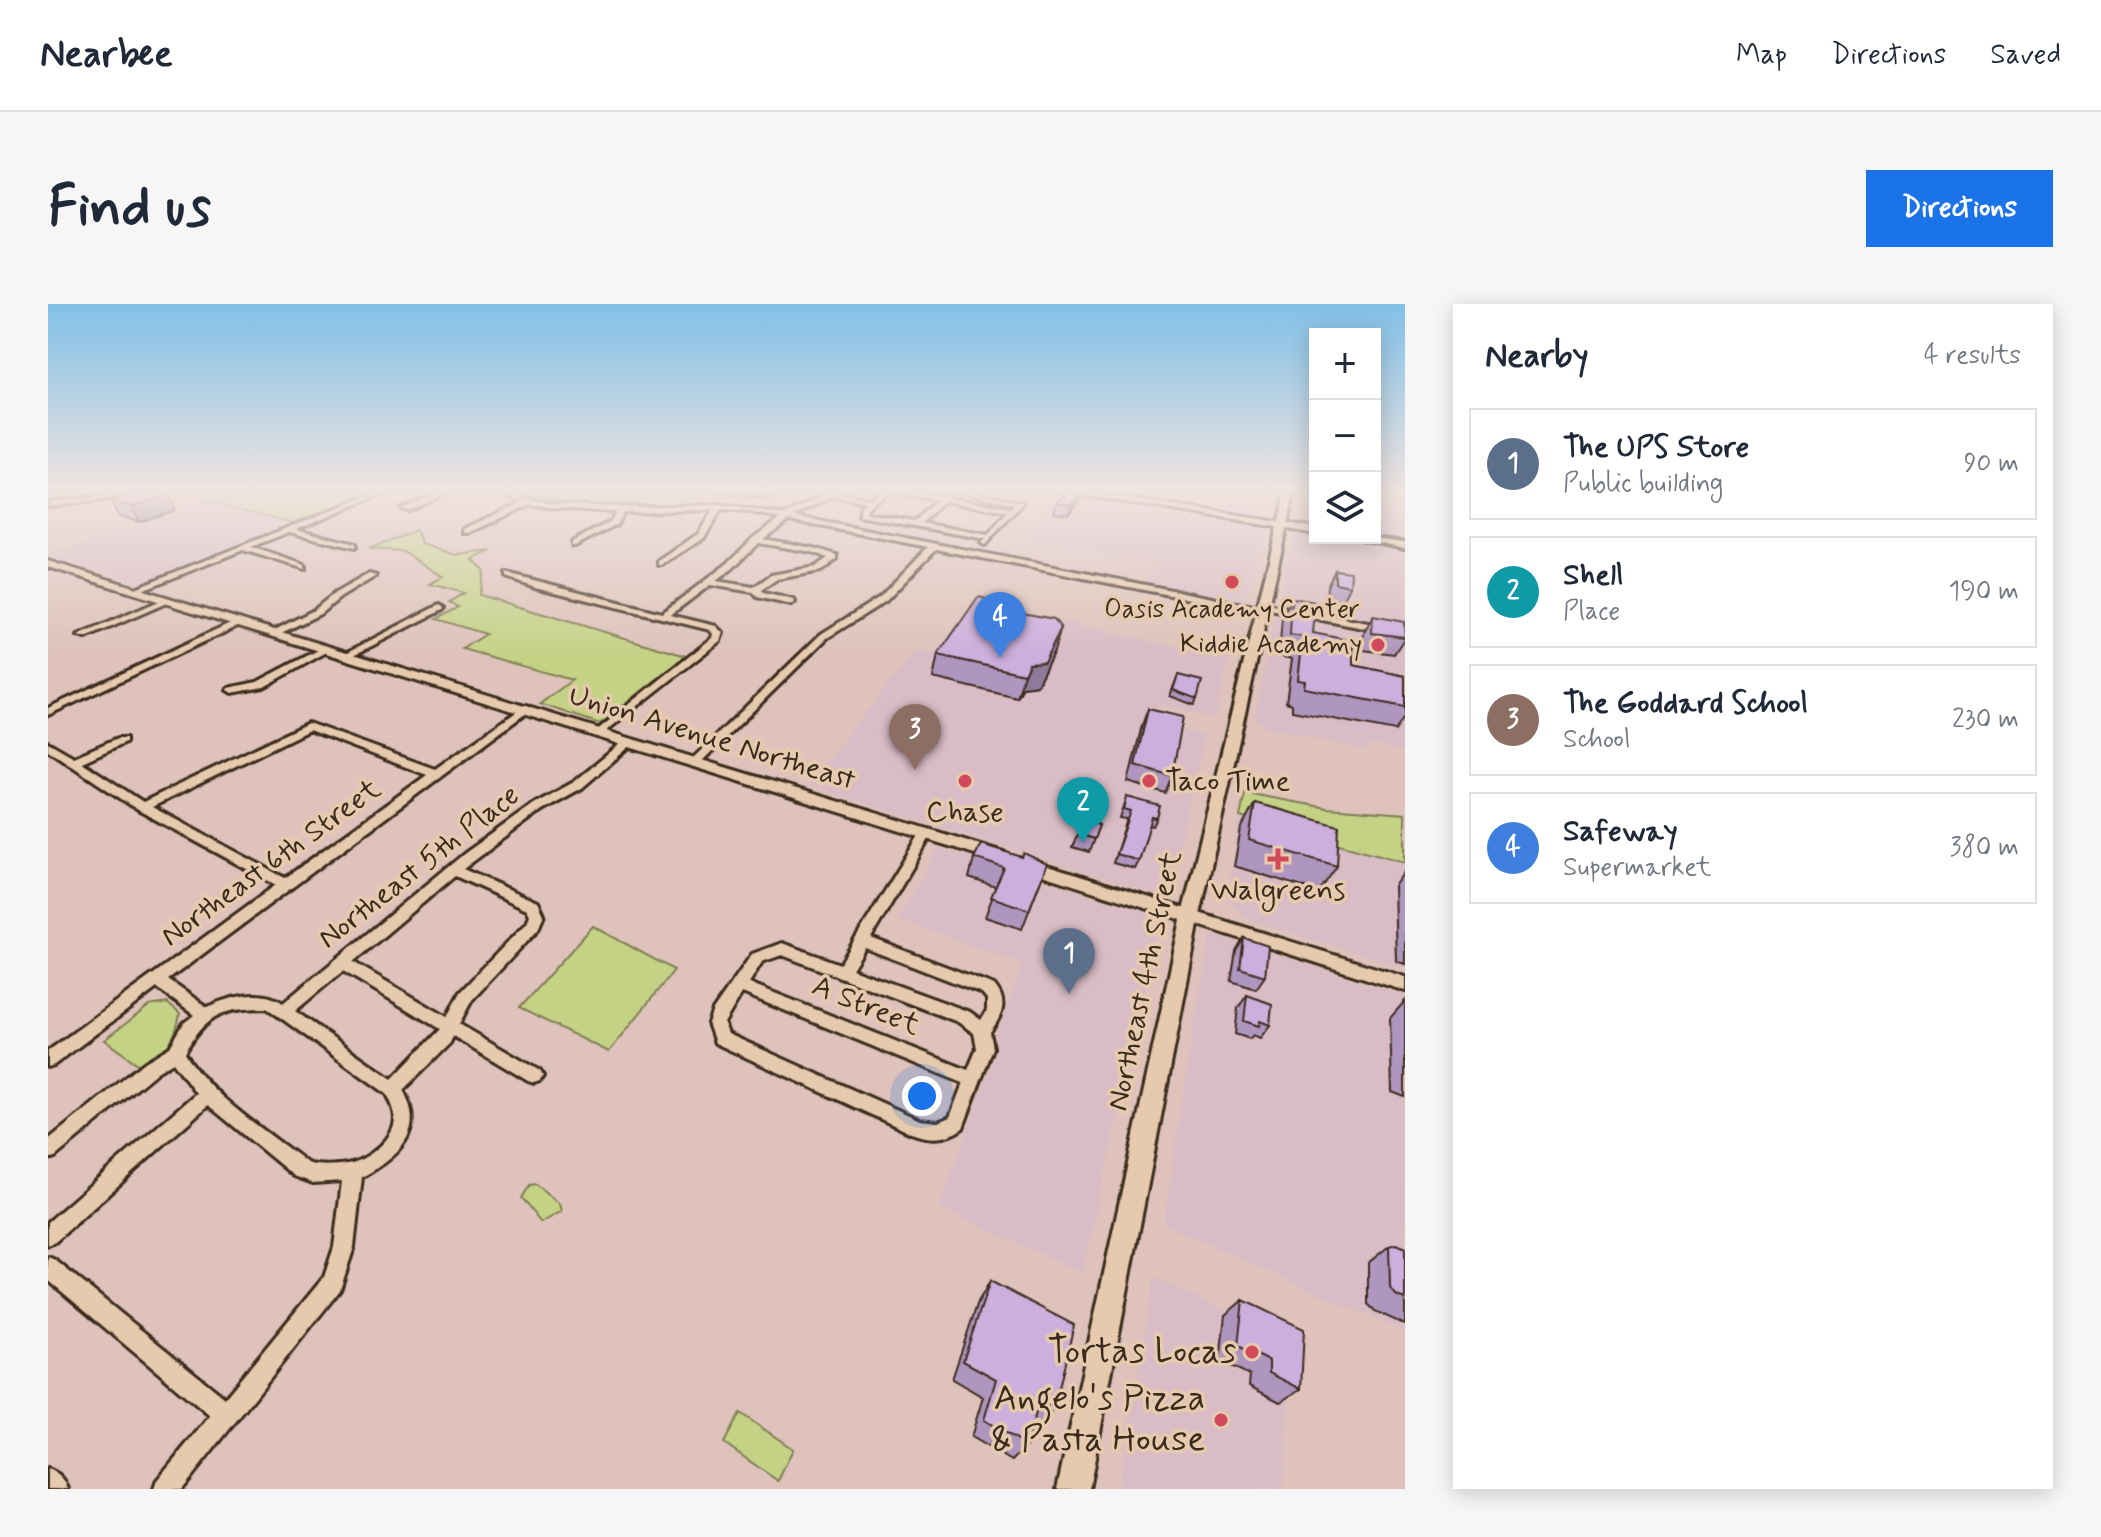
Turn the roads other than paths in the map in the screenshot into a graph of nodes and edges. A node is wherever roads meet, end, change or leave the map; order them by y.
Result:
1 (250, 544) edge
2 (346, 544) edge
3 (689, 544) edge
4 (751, 544) edge
5 (778, 544) edge
6 (931, 544) edge
7 (984, 544) edge
8 (1277, 544) edge
9 (935, 545) junction
10 (352, 546) dead end
11 (243, 547) junction
12 (977, 553) junction
13 (662, 563) dead end
14 (48, 564) edge
15 (302, 567) dead end
16 (509, 575) dead end
17 (372, 576) dead end
18 (709, 582) junction
19 (134, 590) junction
20 (756, 590) junction
21 (167, 601) junction
22 (791, 602) dead end
23 (439, 608) dead end
24 (1262, 608) junction
25 (663, 616) junction
26 (239, 622) junction
27 (274, 633) junction
28 (1405, 633) edge
29 (83, 636) dead end
30 (327, 649) junction
31 (347, 655) junction
32 (232, 690) dead end
33 (525, 709) junction
34 (48, 712) edge
35 (600, 733) junction
36 (122, 740) dead end
37 (629, 742) junction
38 (48, 745) edge
39 (73, 762) junction
40 (694, 763) junction
41 (436, 774) junction
42 (142, 807) junction
43 (926, 834) junction
44 (453, 870) junction
45 (285, 884) junction
46 (1191, 915) junction
47 (862, 941) junction
48 (342, 963) junction
49 (844, 970) junction
50 (156, 980) junction
51 (1405, 984) edge
52 (738, 985) junction
53 (284, 1011) junction
54 (206, 1014) junction
55 (451, 1025) junction
56 (982, 1030) junction
57 (176, 1052) junction
58 (48, 1060) edge
59 (534, 1076) dead end
60 (973, 1079) junction
61 (393, 1089) junction
62 (209, 1093) junction
63 (48, 1151) edge
64 (353, 1172) junction
65 (48, 1235) edge
66 (48, 1267) edge
67 (227, 1415) junction
68 (48, 1481) edge
69 (56, 1489) edge
70 (166, 1489) edge
71 (1073, 1489) edge

1 - 11 street
2 - 10 street
3 - 13 street
4 - 18 street
5 - 20 street
6 - 9 street
7 - 12 street
8 - 24 main road, Northeast 4th Street
9 - 12 street
9 - 40 street
11 - 15 street
11 - 19 street
12 - 24 street
14 - 19 street, Union Avenue Northeast
16 - 25 street
17 - 27 street
18 - 20 street
18 - 25 street
19 - 21 street, Union Avenue Northeast
20 - 22 street
21 - 26 street, Union Avenue Northeast
21 - 29 street
23 - 31 street
24 - 28 street
24 - 46 main road, Northeast 4th Street
25 - 35 street
26 - 27 street, Union Avenue Northeast
26 - 34 street
27 - 30 street, Union Avenue Northeast
30 - 31 street, Union Avenue Northeast
30 - 32 street
31 - 33 street, Union Avenue Northeast
33 - 35 street, Union Avenue Northeast
33 - 41 street, Northeast 6th Street
35 - 37 street, Union Avenue Northeast
36 - 39 street
37 - 40 street, Union Avenue Northeast
37 - 44 street, Northeast 5th Place
38 - 39 street
39 - 42 street
40 - 43 street, Union Avenue Northeast
41 - 42 street
41 - 45 street, Northeast 6th Street
42 - 45 street
43 - 46 street, Union Avenue Northeast
43 - 47 street
44 - 48 street, Northeast 5th Place
44 - 55 street
45 - 50 street, Northeast 6th Street
46 - 51 street, Union Avenue Northeast
46 - 71 main road, Northeast 4th Street
47 - 49 street
47 - 56 street
48 - 53 street, Northeast 5th Place
48 - 55 street
49 - 52 street
49 - 56 street
50 - 54 street
50 - 58 street, Northeast 6th Street
52 - 60 street, A Street
52 - 60 street
53 - 54 street
53 - 61 street
54 - 57 street
55 - 59 street
55 - 61 street
56 - 60 street
57 - 62 street
57 - 63 street
61 - 64 street
62 - 64 street
62 - 65 street
64 - 67 street
66 - 67 street
67 - 70 street
68 - 69 street

